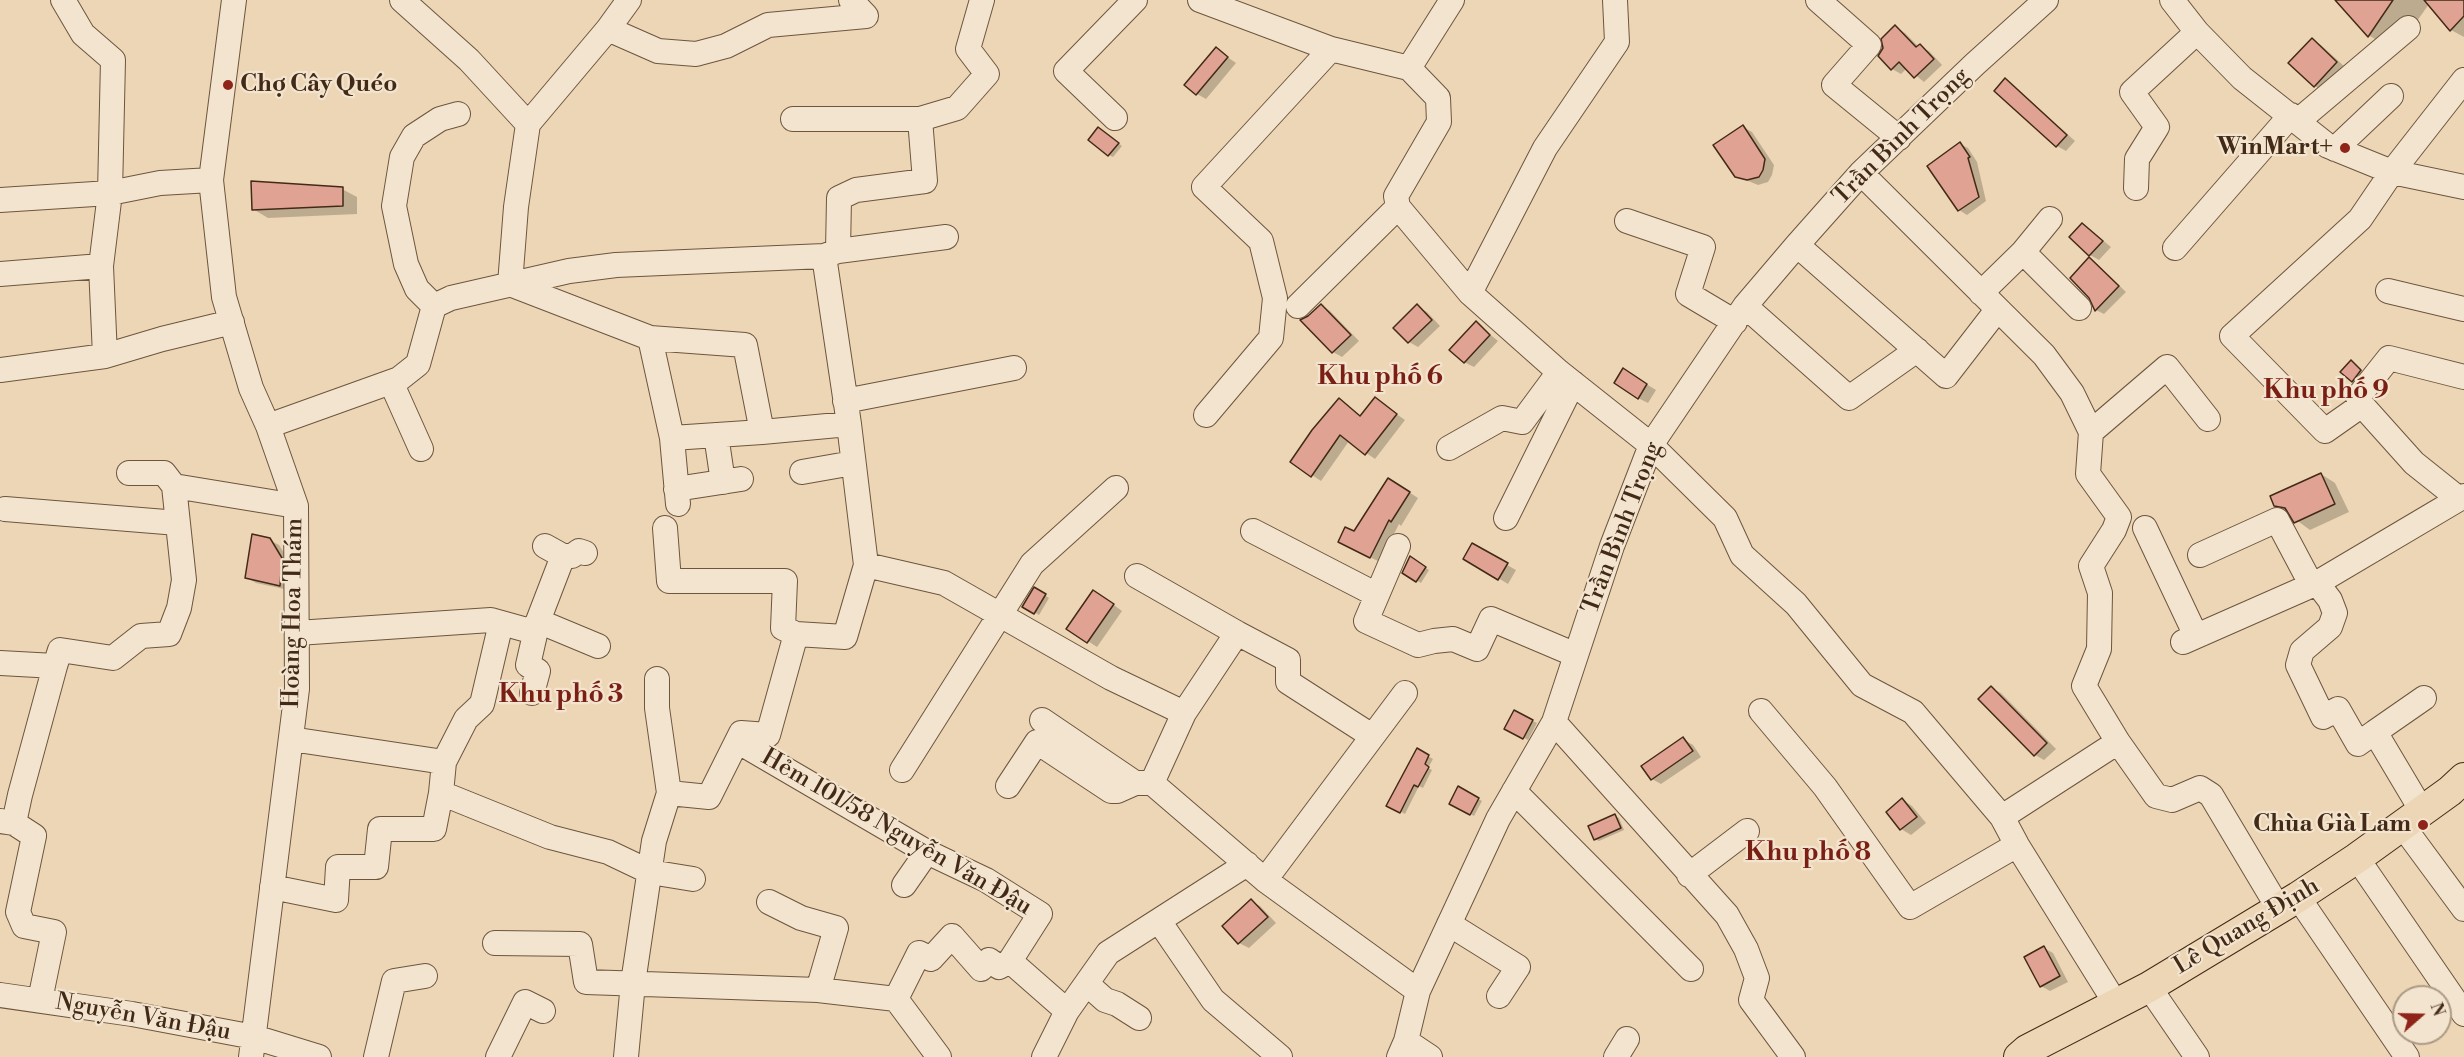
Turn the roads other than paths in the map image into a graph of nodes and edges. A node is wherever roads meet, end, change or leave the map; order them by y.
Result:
1 (63, 0) edge
2 (234, 0) edge
3 (402, 0) edge
4 (629, 0) edge
5 (851, 0) edge
6 (982, 0) edge
7 (1135, 0) edge
8 (1200, 0) edge
9 (1452, 0) edge
10 (1615, 0) edge
11 (1818, 0) edge
12 (2046, 0) edge
13 (2172, 0) edge
14 (2408, 28) dead end
15 (608, 29) junction
16 (2197, 32) junction
17 (1331, 50) junction
18 (1409, 68) junction
19 (2464, 80) edge
20 (2391, 96) dead end
21 (458, 114) dead end
22 (1115, 118) dead end
23 (2294, 118) junction
24 (793, 119) dead end
25 (920, 119) junction
26 (528, 124) junction
27 (1899, 138) junction
28 (2335, 149) junction
29 (2392, 172) junction
30 (1861, 173) junction
31 (212, 180) junction
32 (2464, 187) edge
33 (2136, 188) dead end
34 (110, 193) junction
35 (0, 200) edge
36 (1398, 207) junction
37 (2050, 219) dead end
38 (1627, 221) dead end
39 (946, 237) dead end
40 (1797, 245) junction
41 (2175, 248) dead end
42 (2023, 252) junction
43 (831, 254) junction
44 (101, 266) junction
45 (0, 274) edge
46 (510, 284) junction
47 (2388, 291) dead end
48 (1470, 292) junction
49 (1989, 301) junction
50 (434, 306) junction
51 (1298, 306) dead end
52 (2079, 308) dead end
53 (2464, 309) edge
54 (1740, 314) junction
55 (232, 322) junction
56 (650, 338) junction
57 (1917, 350) junction
58 (105, 356) junction
59 (1014, 368) dead end
60 (0, 370) edge
61 (2464, 376) edge
62 (1566, 378) junction
63 (391, 382) junction
64 (2362, 405) junction
65 (847, 412) junction
66 (1206, 415) dead end
67 (2208, 419) dead end
68 (268, 426) junction
69 (762, 432) junction
70 (2091, 432) junction
71 (716, 435) junction
72 (672, 438) junction
73 (1652, 445) junction
74 (1449, 448) dead end
75 (421, 449) dead end
76 (853, 463) junction
77 (802, 472) dead end
78 (129, 473) dead end
79 (174, 486) junction
80 (1116, 488) dead end
81 (2461, 497) edge
82 (296, 506) junction
83 (5, 509) dead end
84 (1506, 518) dead end
85 (178, 523) junction
86 (665, 528) dead end
87 (2145, 528) dead end
88 (1253, 531) dead end
89 (1398, 546) dead end
90 (564, 550) dead end
91 (2200, 555) dead end
92 (866, 565) junction
93 (1137, 576) dead end
94 (2314, 585) junction
95 (1377, 595) junction
96 (1001, 616) junction
97 (501, 623) junction
98 (536, 626) junction
99 (297, 633) junction
100 (1237, 633) junction
101 (796, 634) junction
102 (598, 646) dead end
103 (1576, 655) junction
104 (0, 663) edge
105 (55, 666) junction
106 (657, 679) dead end
107 (532, 693) dead end
108 (1405, 693) dead end
109 (2424, 698) dead end
110 (1761, 711) dead end
111 (1184, 713) junction
112 (1042, 720) dead end
113 (1554, 722) junction
114 (2375, 732) junction
115 (1372, 736) junction
116 (291, 739) junction
117 (737, 741) junction
118 (2118, 742) junction
119 (444, 762) junction
120 (902, 770) dead end
121 (2464, 778) edge
122 (1144, 783) junction
123 (1008, 786) dead end
124 (1514, 791) junction
125 (441, 793) junction
126 (669, 793) junction
127 (2002, 817) junction
128 (2412, 818) junction
129 (7, 822) edge
130 (1747, 831) dead end
131 (2017, 845) junction
132 (927, 852) junction
133 (2357, 858) junction
134 (1247, 864) junction
135 (650, 872) junction
136 (1689, 875) junction
137 (693, 879) dead end
138 (1265, 880) junction
139 (904, 885) dead end
140 (272, 887) junction
141 (769, 902) dead end
142 (2288, 903) junction
143 (2464, 909) edge
144 (9, 910) edge
145 (1159, 921) junction
146 (1449, 924) junction
147 (495, 943) dead end
148 (1010, 961) junction
149 (1691, 969) dead end
150 (425, 976) dead end
151 (633, 983) junction
152 (1087, 984) junction
153 (2149, 987) junction
154 (818, 990) junction
155 (1418, 991) junction
156 (0, 994) edge
157 (1499, 996) dead end
158 (896, 999) junction
159 (40, 1000) junction
160 (2116, 1004) junction
161 (543, 1011) dead end
162 (1066, 1011) junction
163 (2464, 1014) edge
164 (1138, 1018) dead end
165 (253, 1047) edge
166 (1402, 1049) edge
167 (320, 1057) edge
168 (376, 1057) edge
169 (498, 1057) edge
170 (626, 1057) edge
171 (939, 1057) edge
172 (1044, 1057) edge
173 (1280, 1057) edge
174 (1430, 1057) edge
175 (1793, 1057) edge
176 (2019, 1057) edge
177 (2197, 1057) edge
178 (2407, 1057) edge

1 - 34 street
2 - 31 street, Hoàng Hoa Thám
3 - 26 street
4 - 15 street
5 - 15 street
6 - 25 street
7 - 22 street
8 - 17 street
9 - 18 street
10 - 48 street
11 - 27 street
12 - 27 street, Trần Bình Trọng
13 - 16 street
14 - 23 street
15 - 26 street
16 - 23 street
16 - 33 street
17 - 18 street
17 - 66 street
18 - 36 street
19 - 29 street
20 - 28 street
21 - 50 street
23 - 28 street
23 - 41 street
24 - 25 street
25 - 43 street
26 - 46 street
27 - 30 street, Trần Bình Trọng
28 - 29 street
29 - 32 street
29 - 64 street
30 - 40 street, Trần Bình Trọng
30 - 49 street
31 - 34 street
31 - 55 street, Hoàng Hoa Thám
34 - 35 street
34 - 44 street
36 - 48 street
36 - 51 street
37 - 42 street
38 - 54 street
39 - 43 street
40 - 54 street, Trần Bình Trọng
40 - 57 street
42 - 49 street
42 - 52 street
43 - 46 street
43 - 65 street
44 - 45 street
44 - 58 street
46 - 50 street
46 - 56 street
47 - 53 street
48 - 62 street
49 - 57 street
49 - 70 street
50 - 63 street
54 - 57 street
54 - 73 street, Trần Bình Trọng
55 - 58 street
55 - 68 street, Hoàng Hoa Thám
56 - 69 street
56 - 72 street
58 - 60 street
59 - 65 street
61 - 64 street
62 - 73 street
62 - 74 street
62 - 84 street
63 - 68 street
63 - 75 street
64 - 81 street
65 - 69 street
65 - 76 street
67 - 70 street
68 - 82 street, Hoàng Hoa Thám
69 - 71 street
70 - 118 street
71 - 72 street
71 - 72 street
73 - 103 street, Trần Bình Trọng
73 - 127 street
76 - 77 street
76 - 92 street
78 - 79 street
79 - 82 street
79 - 85 street
80 - 96 street
81 - 94 street
82 - 99 street, Hoàng Hoa Thám
83 - 85 street
85 - 105 street
86 - 101 street
87 - 94 street
88 - 95 street
89 - 95 street
90 - 98 street
91 - 94 street
92 - 96 street
92 - 101 street
93 - 100 street
94 - 114 street
95 - 103 street
96 - 111 street
96 - 120 street
97 - 98 street
97 - 99 street
97 - 119 street
98 - 102 street
98 - 107 street
99 - 116 street, Hoàng Hoa Thám
100 - 111 street
100 - 115 street
101 - 117 street
103 - 113 street, Trần Bình Trọng
104 - 105 street
105 - 129 street
106 - 126 street
108 - 115 street
109 - 114 street
110 - 131 street
111 - 122 street
112 - 122 street
113 - 124 street, Trần Bình Trọng
113 - 136 street
114 - 128 street
115 - 138 street
116 - 119 street
116 - 140 street, Hoàng Hoa Thám
117 - 126 street
117 - 132 street, Hẻm 101/58 Nguyễn Văn Đậu
118 - 127 street
118 - 142 street
119 - 125 street
121 - 128 main road, Lê Quang Định
122 - 123 street
122 - 134 street
124 - 146 street, Trần Bình Trọng
124 - 149 street
125 - 135 street
125 - 140 street
126 - 135 street
127 - 131 street
128 - 133 main road, Lê Quang Định
128 - 143 street
129 - 144 street
130 - 136 street
131 - 160 street
132 - 139 street
132 - 148 street, Hẻm 101/58 Nguyễn Văn Đậu
133 - 142 main road, Lê Quang Định
133 - 163 street
134 - 138 street
134 - 145 street
135 - 137 street
135 - 151 street
136 - 175 street
138 - 155 street
140 - 165 street, Hoàng Hoa Thám
141 - 154 street
142 - 153 main road, Lê Quang Định
142 - 178 street
144 - 159 street
145 - 152 street
145 - 173 street
146 - 155 street, Trần Bình Trọng
146 - 157 street
147 - 151 street
148 - 158 street
148 - 162 street
150 - 168 street
151 - 154 street
151 - 170 street
152 - 162 street
152 - 164 street
153 - 160 main road, Lê Quang Định
153 - 177 street
154 - 158 street
155 - 166 street, Trần Bình Trọng
156 - 159 street, Nguyễn Văn Đậu
158 - 171 street
159 - 165 street, Nguyễn Văn Đậu
160 - 176 main road, Lê Quang Định
161 - 169 street
162 - 172 street
165 - 167 street, Nguyễn Văn Đậu
166 - 174 street

